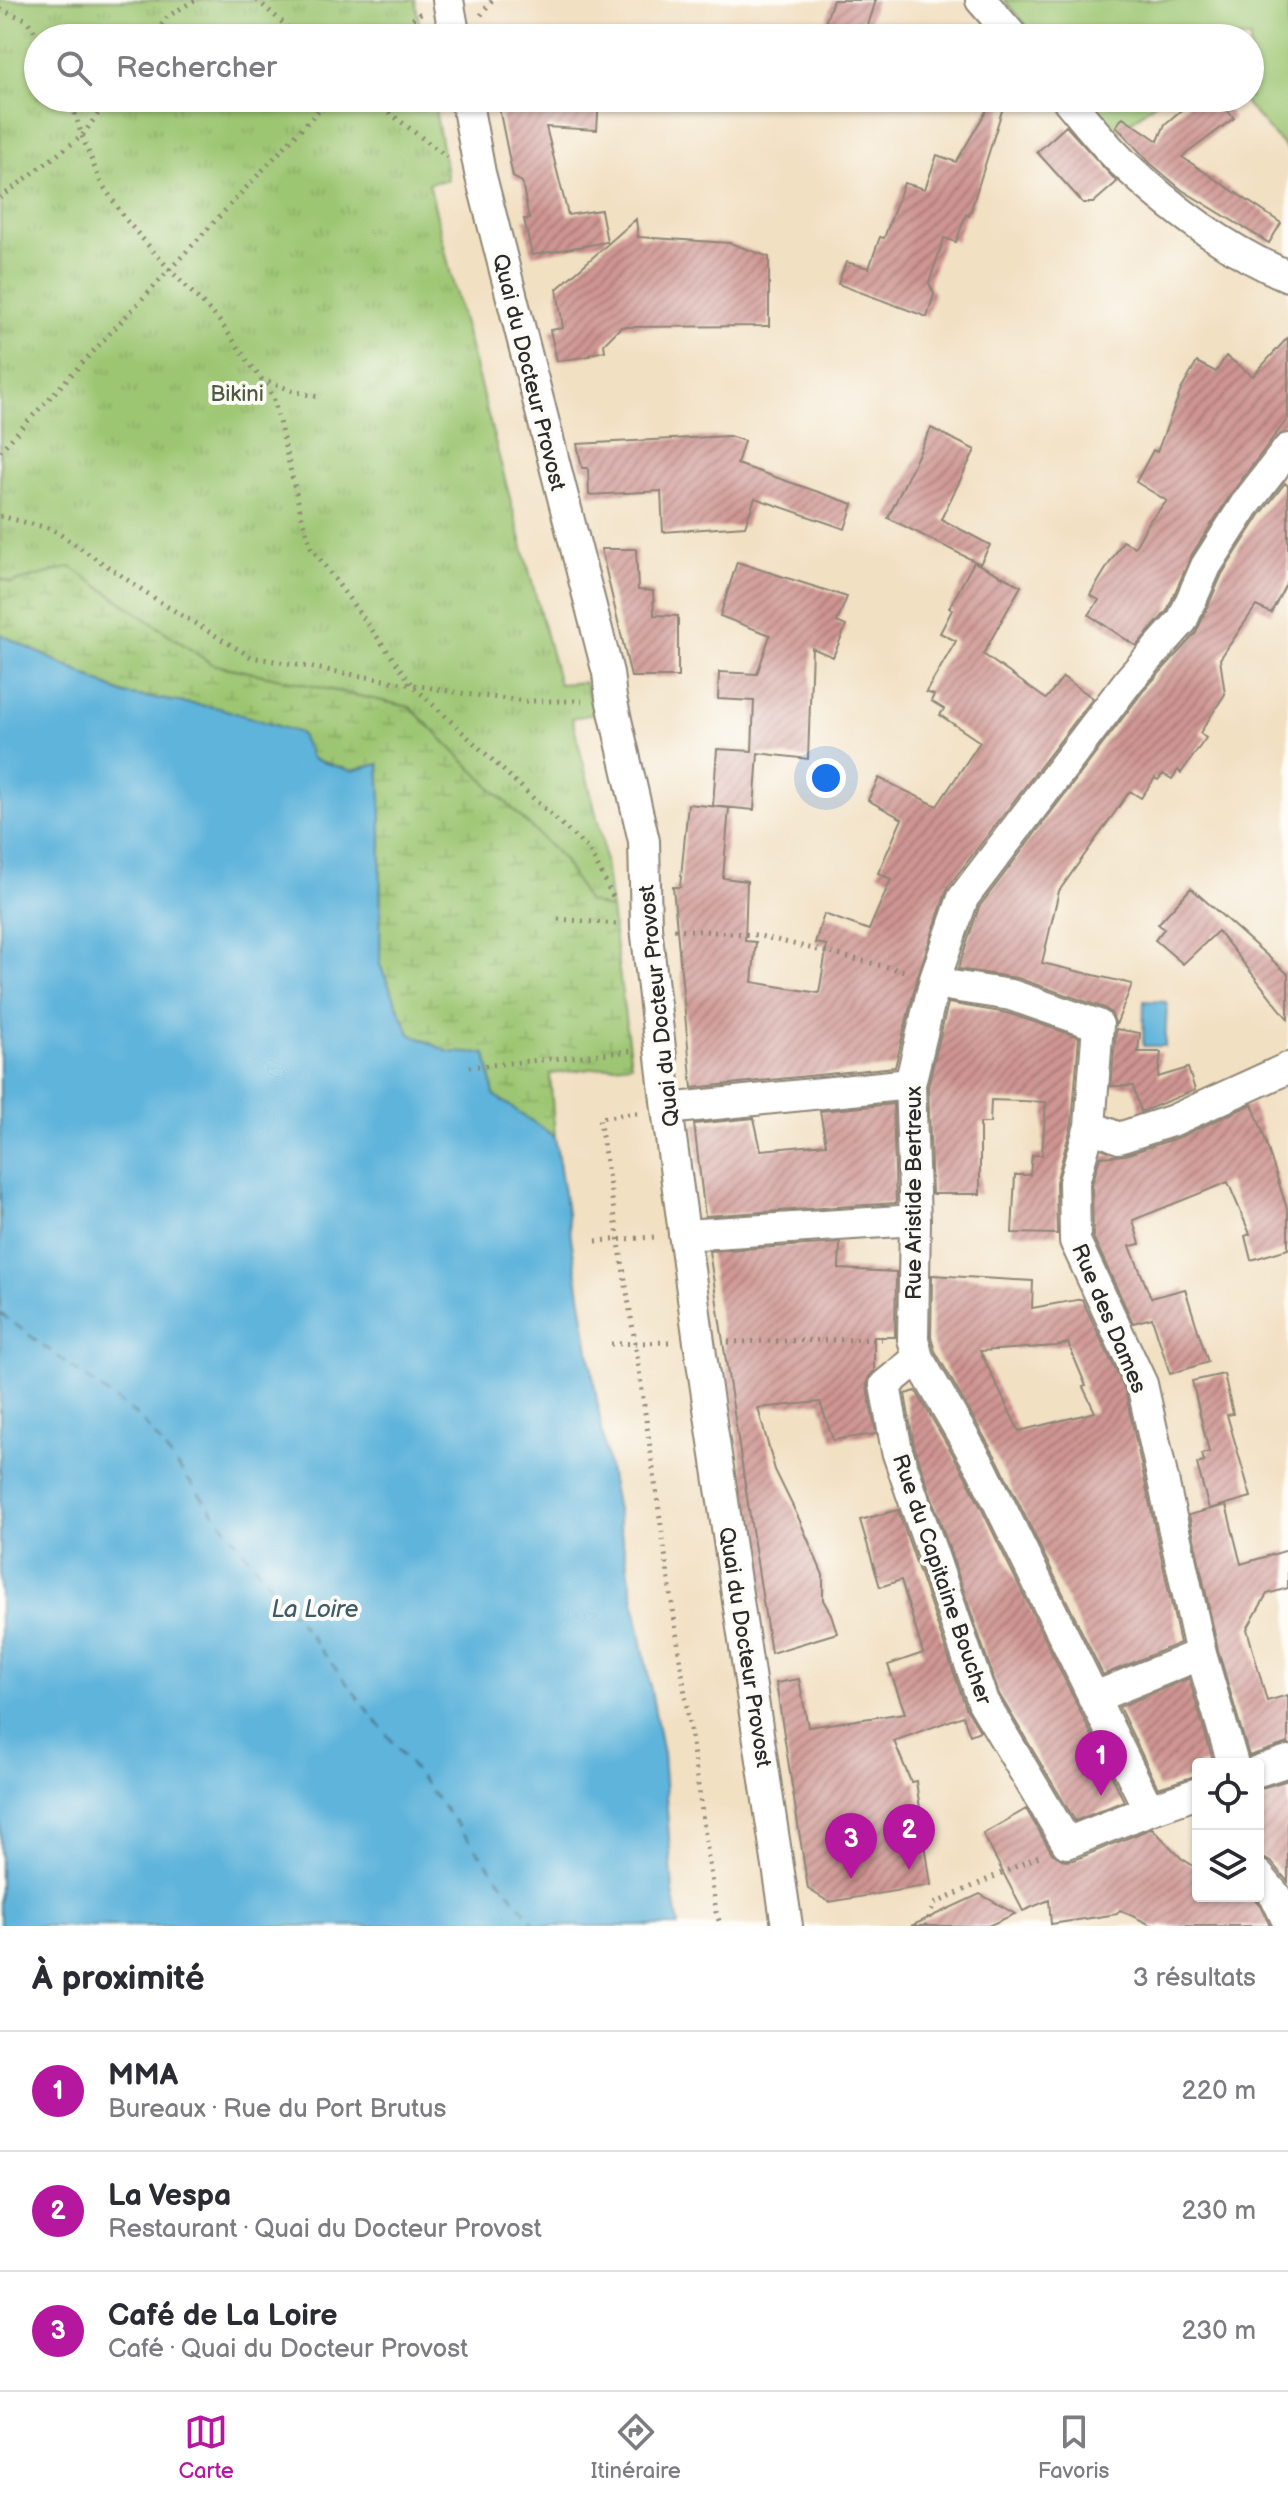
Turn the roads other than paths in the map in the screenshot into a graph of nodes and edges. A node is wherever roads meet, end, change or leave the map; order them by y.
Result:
1 (981, 0) edge
2 (448, 1) edge
3 (452, 24) edge
4 (1002, 24) edge
5 (469, 112) edge
6 (1078, 112) edge
7 (1288, 276) edge
8 (1288, 449) edge
9 (935, 979) junction
10 (1288, 1068) edge
11 (910, 1084) junction
12 (657, 1110) junction
13 (1090, 1126) junction
14 (915, 1220) junction
15 (684, 1235) junction
16 (915, 1348) junction
17 (1201, 1654) junction
18 (1093, 1698) junction
19 (1231, 1758) edge
20 (1288, 1761) edge
21 (1264, 1769) edge
22 (1192, 1801) edge
23 (1149, 1810) junction
24 (1264, 1882) edge
25 (1288, 1922) edge
26 (787, 1926) edge

1 - 4 street
2 - 3 street
5 - 12 street, Quai du Docteur Provost
6 - 7 street
8 - 9 street, Rue Aristide Bertreux
9 - 11 street, Rue Aristide Bertreux
9 - 13 street, Rue des Dames
10 - 13 street
11 - 12 street
11 - 14 street, Rue Aristide Bertreux
12 - 15 street, Quai du Docteur Provost
13 - 17 street, Rue des Dames
14 - 15 street
14 - 16 street, Rue Aristide Bertreux
15 - 26 street, Quai du Docteur Provost
16 - 18 street
16 - 23 street, Rue du Capitaine Boucher
17 - 18 street
17 - 19 street, Rue des Dames
18 - 23 street
20 - 21 street
22 - 23 street
24 - 25 street

